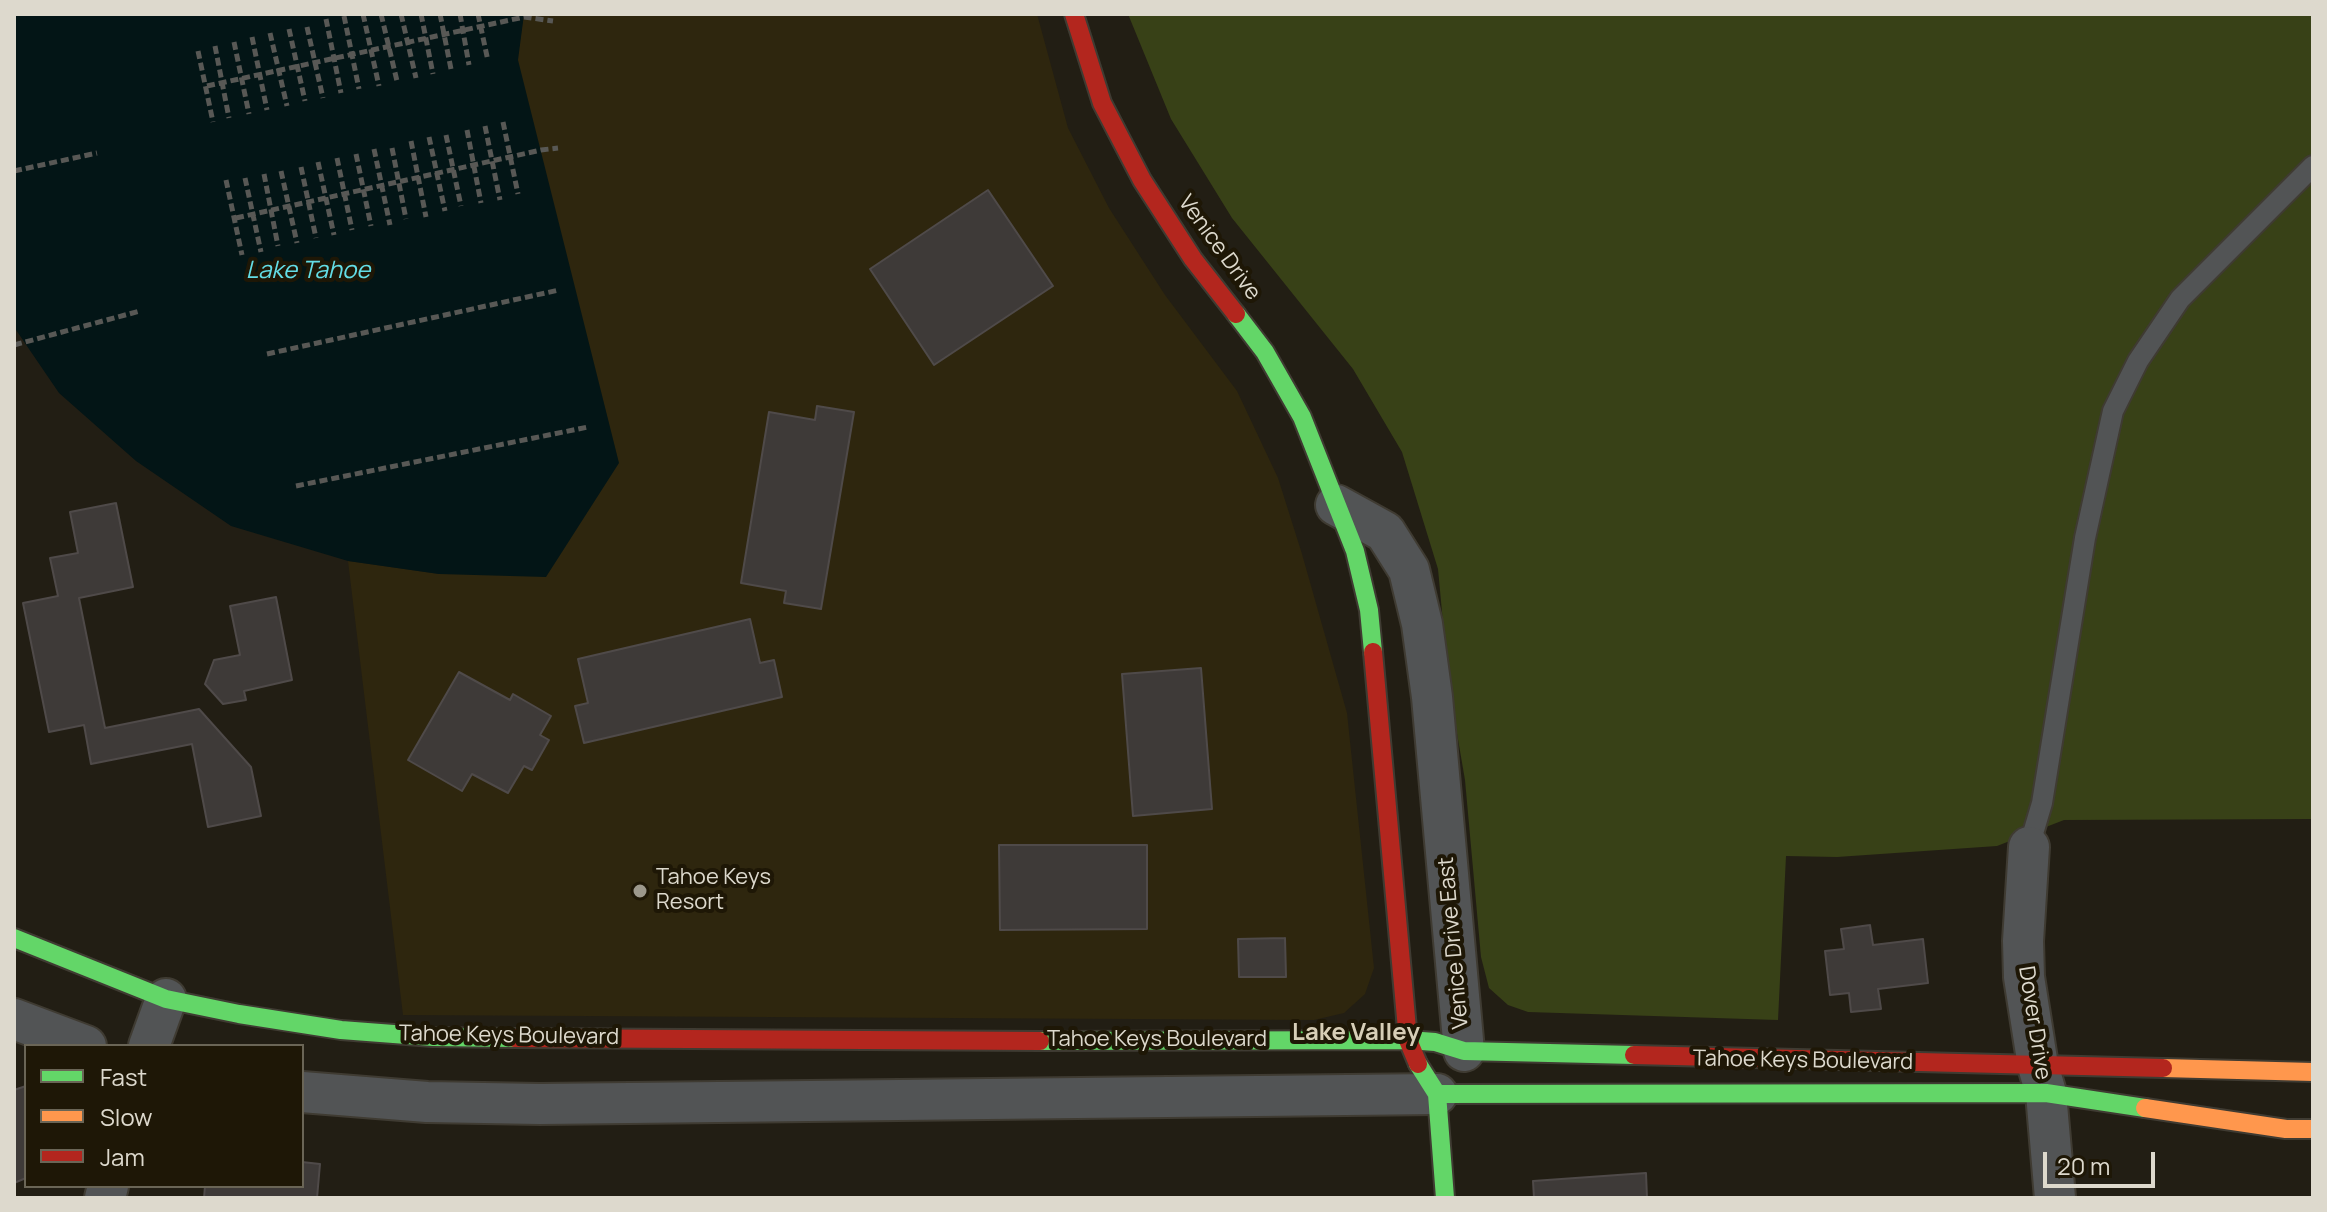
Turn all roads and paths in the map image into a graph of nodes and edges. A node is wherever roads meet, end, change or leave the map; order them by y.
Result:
1 (363, 14) edge
2 (381, 14) edge
3 (401, 14) edge
4 (421, 14) edge
5 (440, 14) edge
6 (460, 14) edge
7 (478, 14) edge
8 (1074, 14) edge
9 (344, 16) dead end
10 (326, 19) dead end
11 (553, 21) dead end
12 (481, 26) junction
13 (307, 27) dead end
14 (289, 29) dead end
15 (463, 30) junction
16 (270, 33) dead end
17 (444, 34) junction
18 (252, 37) dead end
19 (425, 38) junction
20 (234, 42) dead end
21 (409, 42) junction
22 (215, 46) dead end
23 (389, 46) junction
24 (371, 50) junction
25 (198, 51) dead end
26 (352, 54) junction
27 (332, 58) junction
28 (488, 61) dead end
29 (315, 62) junction
30 (469, 65) dead end
31 (297, 66) junction
32 (451, 69) dead end
33 (279, 70) junction
34 (259, 74) junction
35 (433, 74) dead end
36 (242, 78) junction
37 (416, 78) dead end
38 (397, 81) dead end
39 (223, 82) junction
40 (207, 86) junction
41 (379, 86) dead end
42 (359, 89) dead end
43 (341, 93) dead end
44 (323, 98) dead end
45 (305, 101) dead end
46 (287, 106) dead end
47 (267, 110) dead end
48 (249, 114) dead end
49 (229, 118) dead end
50 (213, 122) dead end
51 (503, 122) dead end
52 (485, 126) dead end
53 (467, 130) dead end
54 (446, 135) dead end
55 (429, 137) dead end
56 (411, 141) dead end
57 (392, 148) dead end
58 (558, 148) dead end
59 (374, 149) dead end
60 (97, 153) dead end
61 (356, 154) dead end
62 (509, 157) junction
63 (337, 158) dead end
64 (491, 161) junction
65 (318, 162) dead end
66 (473, 165) junction
67 (2313, 166) edge
68 (301, 167) dead end
69 (455, 169) junction
70 (14, 171) edge
71 (281, 171) dead end
72 (435, 173) junction
73 (264, 174) dead end
74 (245, 178) dead end
75 (418, 178) junction
76 (226, 180) dead end
77 (398, 182) junction
78 (380, 186) junction
79 (362, 190) junction
80 (346, 194) junction
81 (518, 194) dead end
82 (326, 198) junction
83 (500, 200) dead end
84 (308, 202) junction
85 (481, 203) dead end
86 (461, 206) dead end
87 (288, 207) junction
88 (270, 211) junction
89 (445, 211) dead end
90 (254, 214) junction
91 (426, 217) dead end
92 (236, 218) junction
93 (406, 219) dead end
94 (390, 225) dead end
95 (371, 226) dead end
96 (352, 230) dead end
97 (334, 235) dead end
98 (316, 238) dead end
99 (297, 243) dead end
100 (278, 246) dead end
101 (261, 252) dead end
102 (242, 255) dead end
103 (559, 290) dead end
104 (140, 311) dead end
105 (14, 345) edge
106 (267, 354) dead end
107 (588, 427) dead end
108 (296, 486) dead end
109 (1336, 505) junction
110 (2029, 847) joint
111 (14, 938) edge
112 (166, 999) junction
113 (14, 1019) edge
114 (1408, 1040) junction
115 (81, 1044) edge
116 (150, 1044) edge
117 (2313, 1072) edge
118 (1452, 1073) junction
119 (2042, 1079) junction
120 (304, 1092) edge
121 (2313, 1129) edge
122 (1445, 1198) edge
123 (2055, 1198) edge

1 - 24 path
2 - 23 path
3 - 21 path
4 - 19 path
5 - 17 path
6 - 15 path
7 - 12 path
8 - 109 street, Venice Drive
9 - 26 path
10 - 27 path
11 - 12 path
12 - 15 path
12 - 28 path
13 - 29 path
14 - 31 path
15 - 17 path
15 - 30 path
16 - 33 path
17 - 19 path
17 - 32 path
18 - 34 path
19 - 21 path
19 - 35 path
20 - 36 path
21 - 23 path
21 - 37 path
22 - 39 path
23 - 24 path
23 - 38 path
24 - 26 path
24 - 41 path
25 - 40 path
26 - 27 path
26 - 42 path
27 - 29 path
27 - 43 path
29 - 31 path
29 - 44 path
31 - 33 path
31 - 45 path
33 - 34 path
33 - 46 path
34 - 36 path
34 - 47 path
36 - 39 path
36 - 48 path
39 - 40 path
39 - 49 path
40 - 50 path
51 - 62 path
52 - 64 path
53 - 66 path
54 - 69 path
55 - 72 path
56 - 75 path
57 - 77 path
58 - 62 path
59 - 78 path
60 - 70 path
61 - 79 path
62 - 64 path
62 - 81 path
63 - 80 path
64 - 66 path
64 - 83 path
65 - 82 path
66 - 69 path
66 - 85 path
67 - 110 lane
68 - 84 path
69 - 72 path
69 - 86 path
71 - 87 path
72 - 75 path
72 - 89 path
73 - 88 path
74 - 90 path
75 - 77 path
75 - 91 path
76 - 92 path
77 - 78 path
77 - 93 path
78 - 79 path
78 - 94 path
79 - 80 path
79 - 95 path
80 - 82 path
80 - 96 path
82 - 84 path
82 - 97 path
84 - 87 path
84 - 98 path
87 - 88 path
87 - 99 path
88 - 90 path
88 - 100 path
90 - 92 path
90 - 101 path
92 - 102 path
103 - 106 path
104 - 105 path
107 - 108 path
109 - 114 street
109 - 118 street, Venice Drive East
110 - 119 street, Dover Drive
111 - 112 street, Tahoe Keys Boulevard
112 - 114 street, Tahoe Keys Boulevard
112 - 116 street
113 - 115 street
114 - 118 street
114 - 118 street, Tahoe Keys Boulevard
117 - 119 street, Tahoe Keys Boulevard
118 - 119 street, Tahoe Keys Boulevard
118 - 119 street, Tahoe Keys Boulevard
118 - 120 street, Tahoe Keys Boulevard
118 - 122 street
119 - 121 street, Tahoe Keys Boulevard
119 - 123 street, Dover Drive

